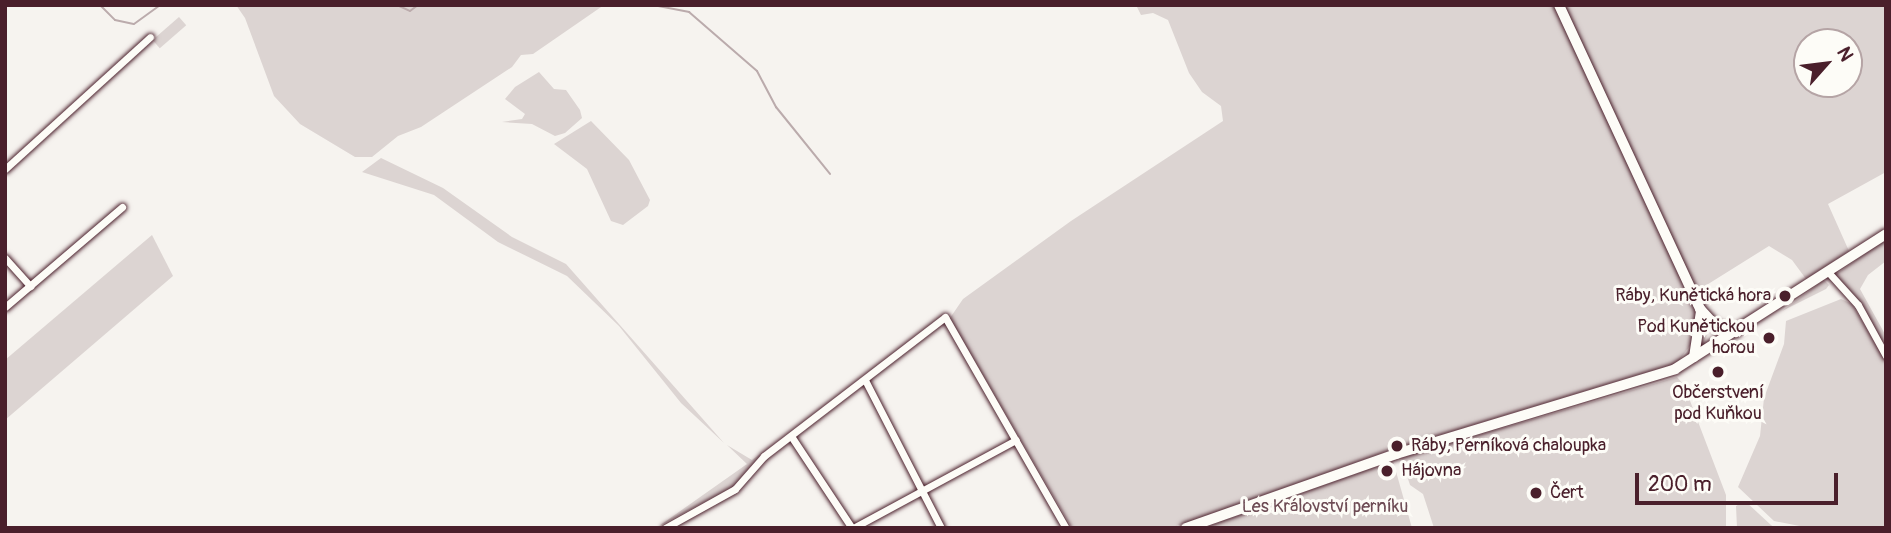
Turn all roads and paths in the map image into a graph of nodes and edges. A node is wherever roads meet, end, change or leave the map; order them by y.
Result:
1 (1559, 5) edge
2 (150, 37) dead end
3 (5, 169) edge
4 (122, 207) dead end
5 (1886, 234) edge
6 (5, 258) edge
7 (1829, 273) junction
8 (30, 286) junction
9 (5, 307) edge
10 (1700, 309) junction
11 (1736, 332) junction
12 (1886, 356) edge
13 (1693, 358) junction
14 (865, 380) junction
15 (791, 436) junction
16 (1016, 440) junction
17 (924, 489) junction
18 (666, 528) edge
19 (852, 528) edge
20 (941, 528) edge
21 (1066, 528) edge
22 (1186, 528) edge

1 - 10 street
2 - 3 street
4 - 8 street
5 - 7 street
6 - 8 street
7 - 11 street
7 - 12 street
8 - 9 street
10 - 11 street
10 - 13 street
11 - 13 street
13 - 22 street
14 - 15 street
14 - 16 street
14 - 17 street
15 - 18 street
15 - 19 street
16 - 17 street
16 - 21 street
17 - 19 street
17 - 20 street

